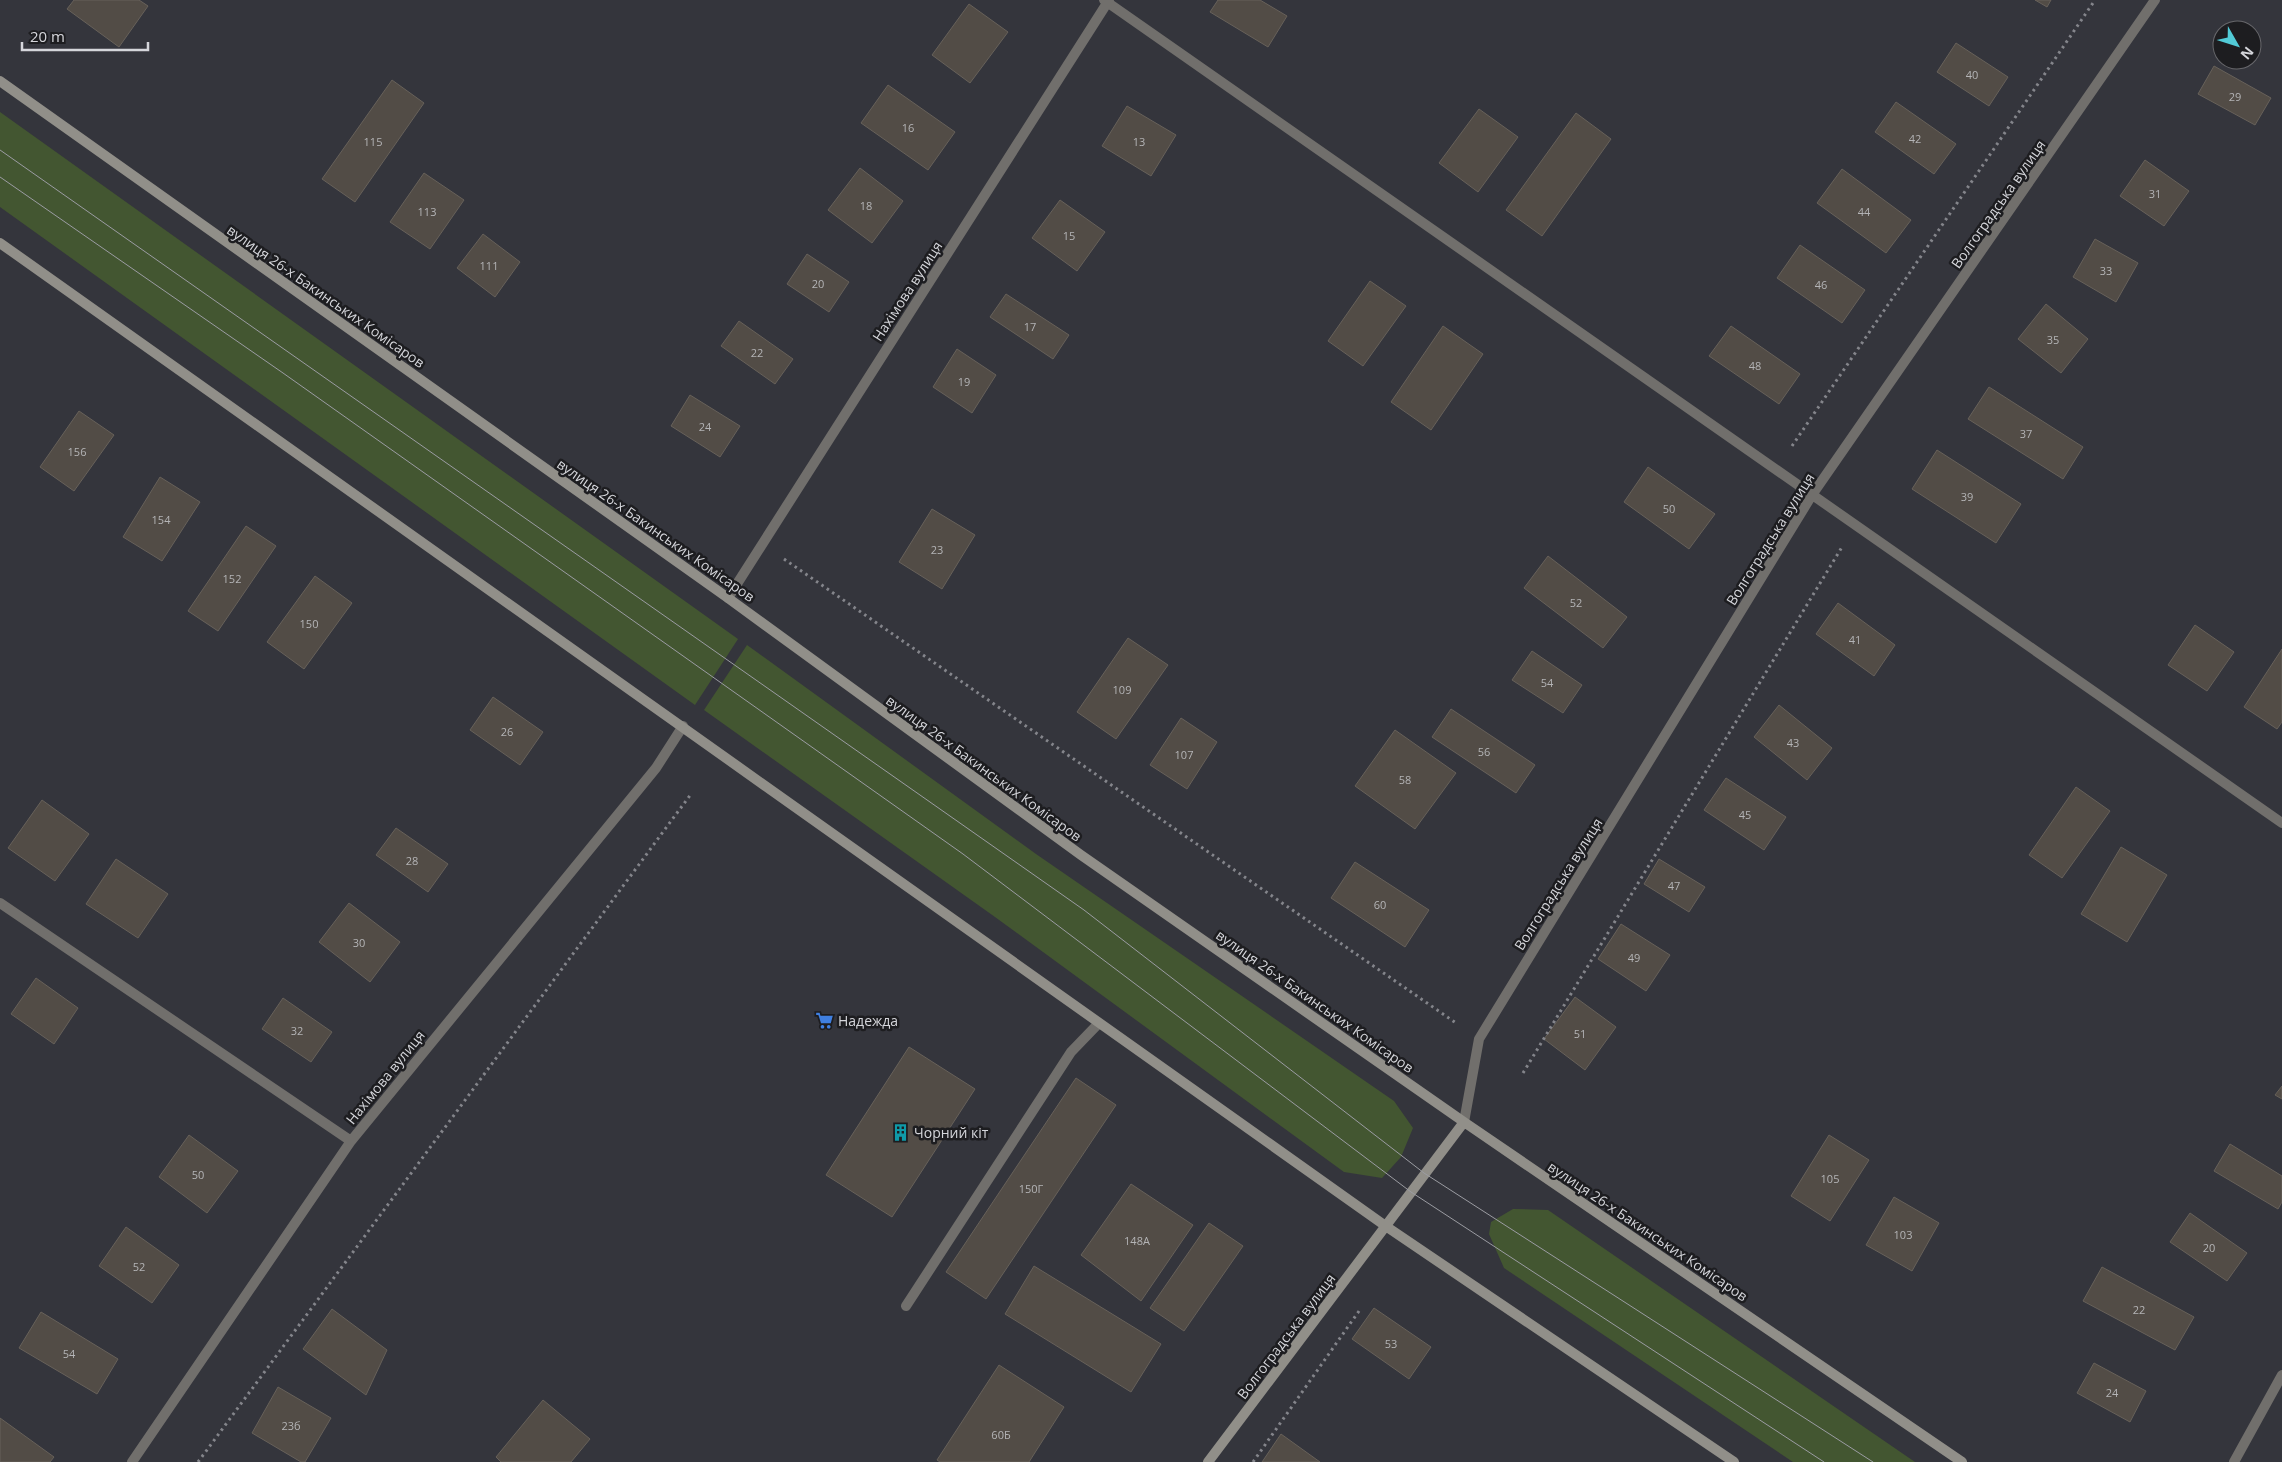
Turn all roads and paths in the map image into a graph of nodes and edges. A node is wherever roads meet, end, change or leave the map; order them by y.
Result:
1 (2095, 0) edge
2 (2155, 0) edge
3 (1107, 1) edge
4 (0, 81) edge
5 (0, 243) edge
6 (1776, 470) junction
7 (1812, 496) junction
8 (1855, 525) junction
9 (762, 544) junction
10 (728, 598) junction
11 (682, 726) junction
12 (691, 794) dead end
13 (2282, 823) edge
14 (0, 903) edge
15 (1098, 1024) junction
16 (1479, 1039) junction
17 (1523, 1073) dead end
18 (1464, 1122) junction
19 (351, 1141) junction
20 (1387, 1227) junction
21 (1365, 1303) dead end
22 (906, 1306) dead end
23 (2282, 1375) edge
24 (132, 1462) edge
25 (198, 1462) edge
26 (1208, 1462) edge
27 (1253, 1462) edge
28 (1734, 1462) edge
29 (1962, 1462) edge
30 (2234, 1462) edge

1 - 6 path
2 - 7 street, Волгоградська вулиця
3 - 6 street
3 - 9 street, Нахімова вулиця
4 - 10 street, вулиця 26-х Бакинських Комісаров
5 - 11 street
6 - 7 street
7 - 8 street
7 - 16 street, Волгоградська вулиця
8 - 13 street
8 - 17 path
9 - 10 street, Нахімова вулиця
9 - 16 path
10 - 18 street, вулиця 26-х Бакинських Комісаров
11 - 15 street
11 - 19 street, Нахімова вулиця
12 - 25 path
14 - 19 street
15 - 20 street
15 - 22 street
16 - 18 street, Волгоградська вулиця
18 - 20 street, Волгоградська вулиця
18 - 29 street, вулиця 26-х Бакинських Комісаров
19 - 24 street, Нахімова вулиця
20 - 26 street, Волгоградська вулиця
20 - 28 street
21 - 27 path
23 - 30 street

